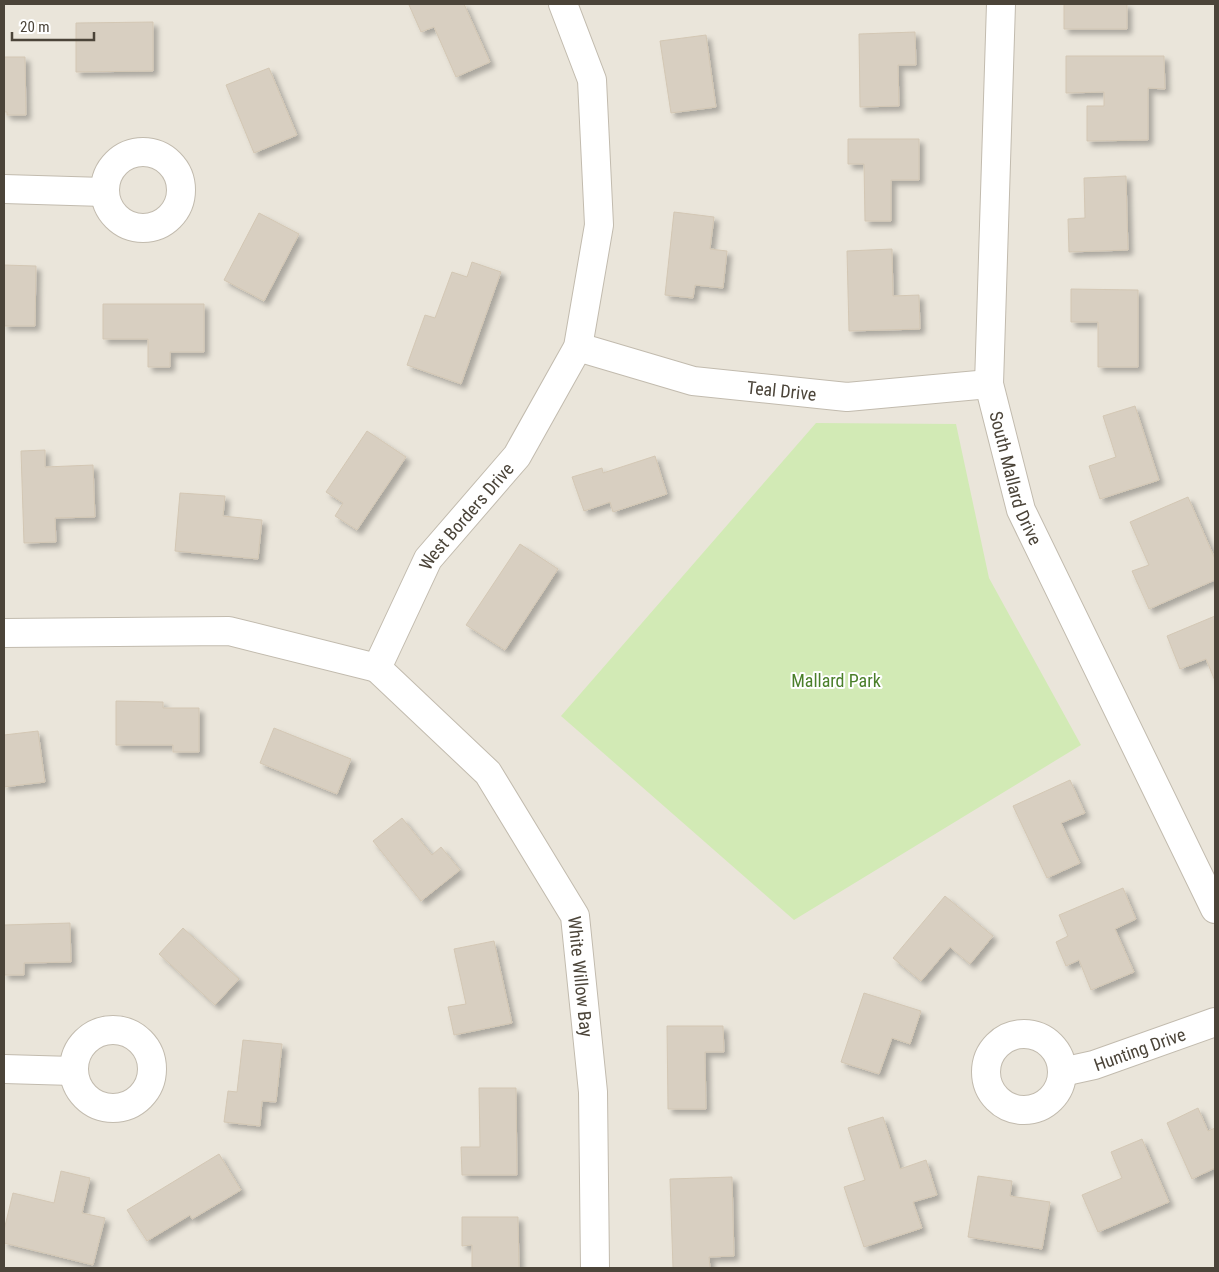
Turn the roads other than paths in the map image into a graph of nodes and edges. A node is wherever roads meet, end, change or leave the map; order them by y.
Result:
1 (562, 4) edge
2 (1001, 4) edge
3 (4, 189) edge
4 (104, 192) dead end
5 (578, 347) junction
6 (989, 384) junction
7 (4, 633) edge
8 (377, 668) junction
9 (1215, 909) edge
10 (1215, 1022) edge
11 (4, 1069) edge
12 (73, 1071) dead end
13 (1062, 1072) dead end
14 (595, 1268) edge

1 - 5 street, West Borders Drive
2 - 6 street, South Mallard Drive
3 - 4 street
5 - 6 street, Teal Drive
5 - 8 street, West Borders Drive
6 - 9 street, South Mallard Drive
7 - 8 street
8 - 14 street, White Willow Bay
10 - 13 street, Hunting Drive
11 - 12 street

